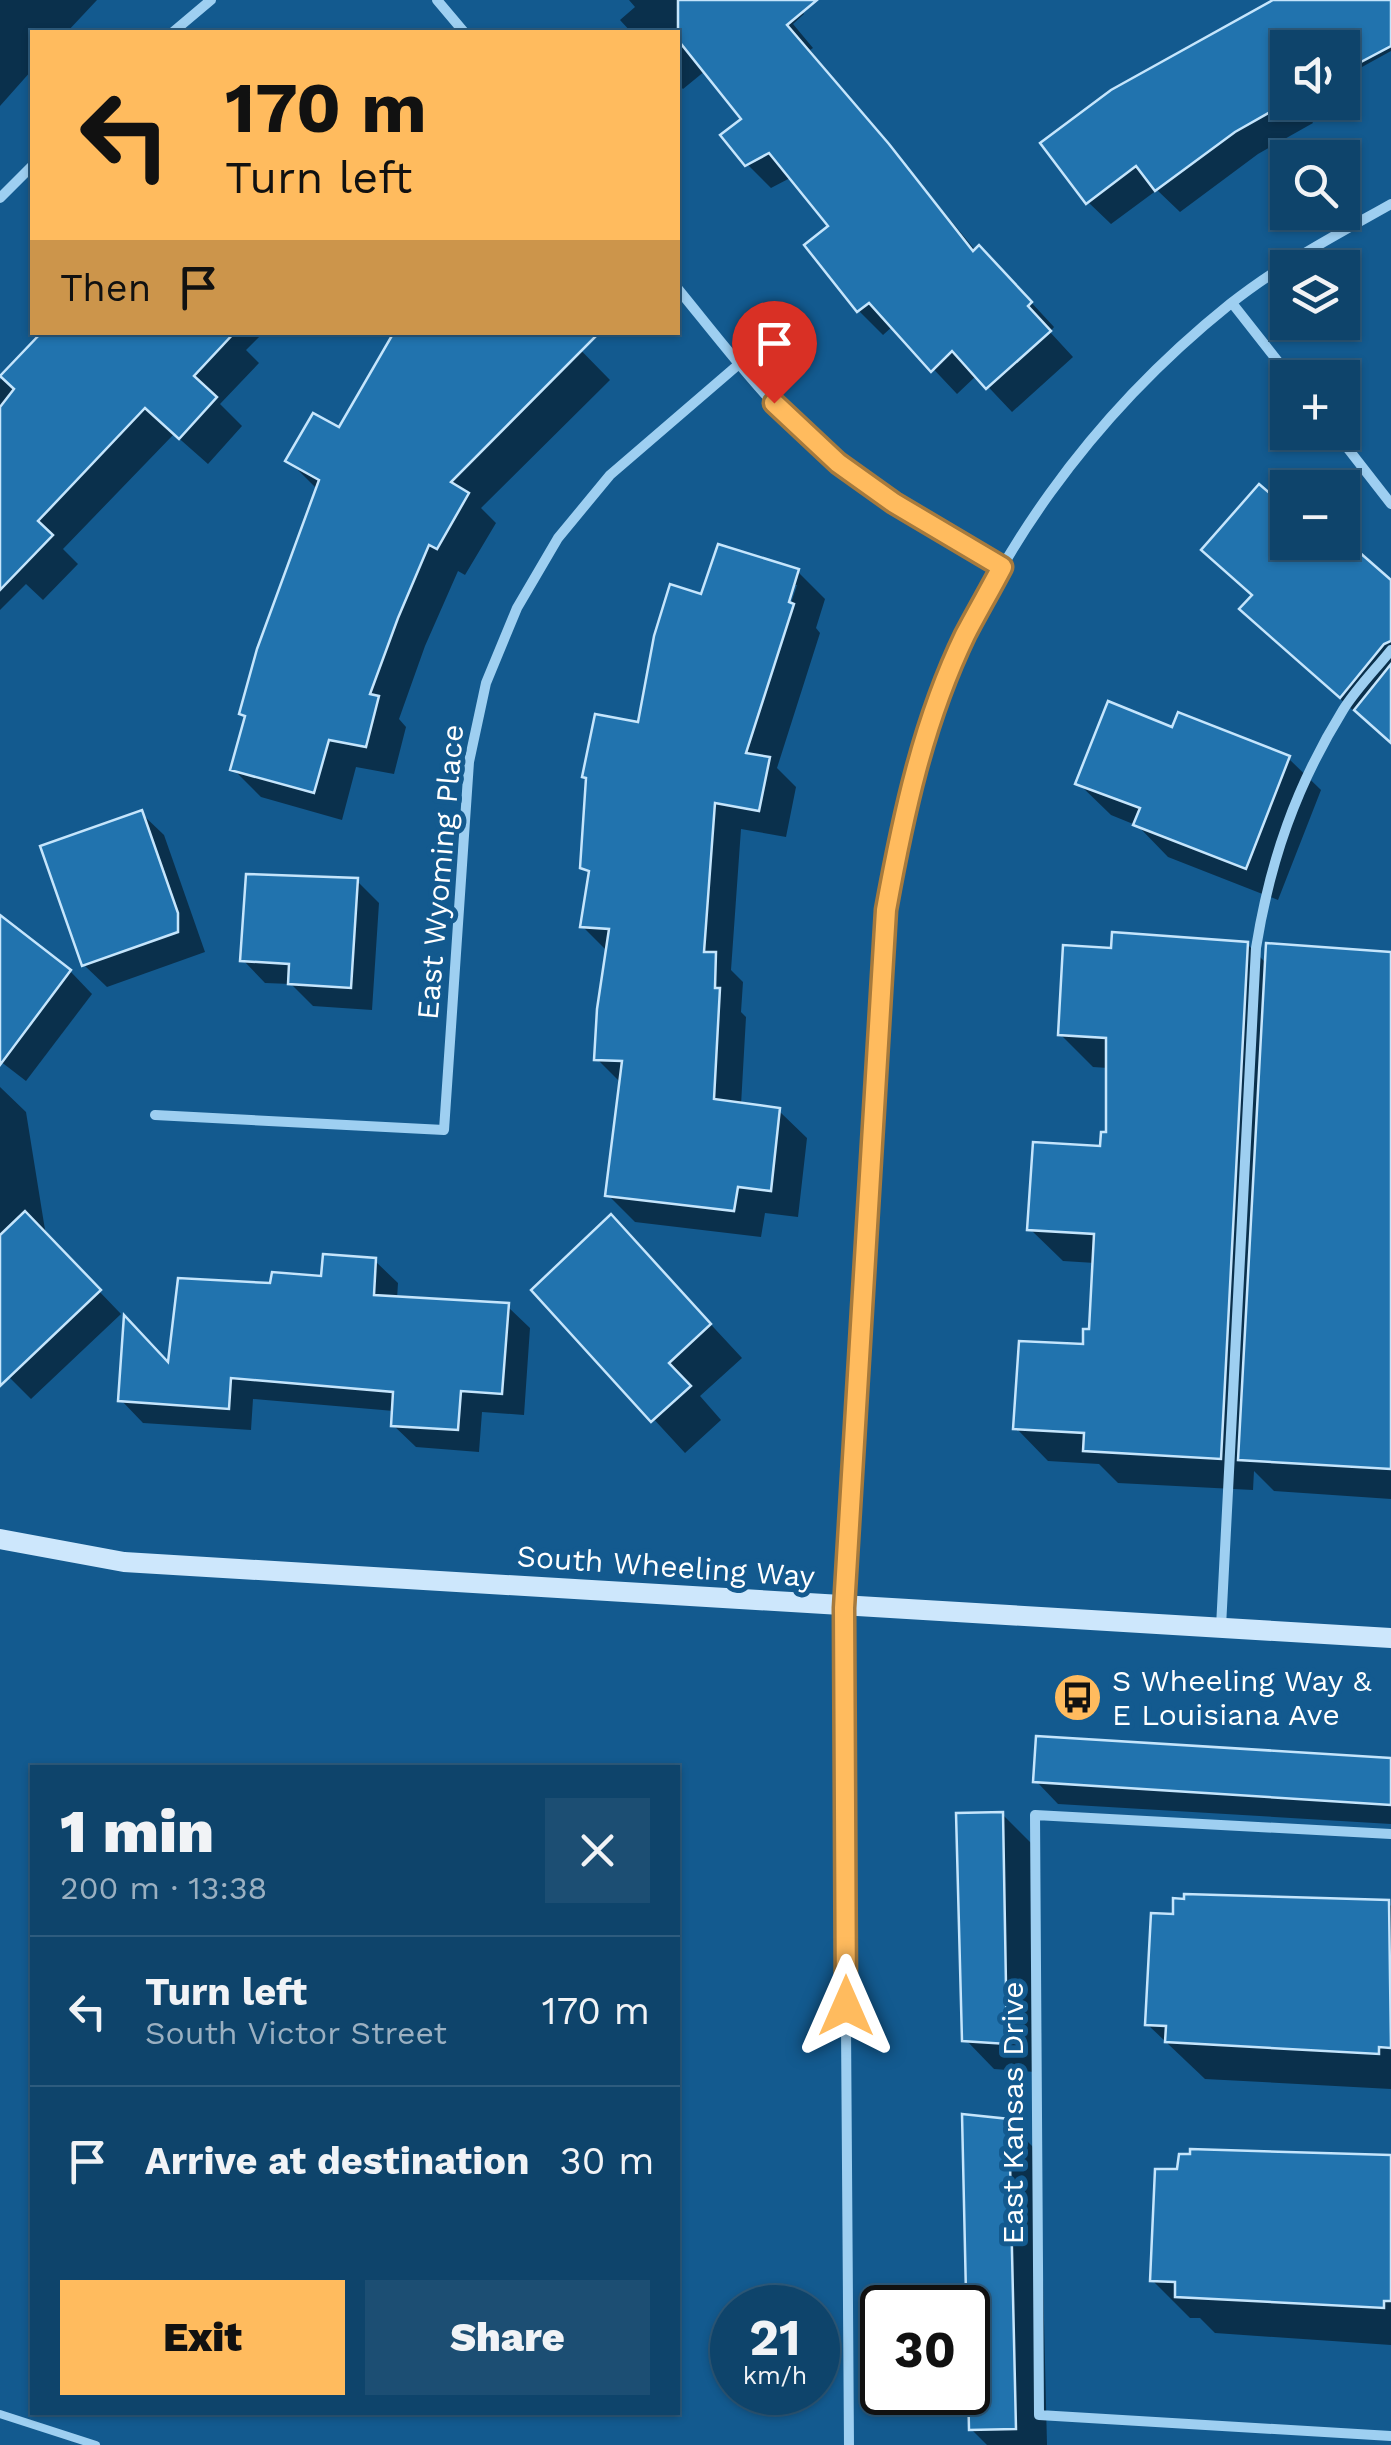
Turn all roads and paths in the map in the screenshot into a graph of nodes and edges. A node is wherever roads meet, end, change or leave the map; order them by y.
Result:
1 (211, 0) edge
2 (437, 0) edge
3 (175, 30) edge
4 (462, 30) edge
5 (30, 168) edge
6 (0, 198) edge
7 (1391, 204) edge
8 (680, 291) edge
9 (1232, 303) junction
10 (1277, 360) edge
11 (740, 364) junction
12 (1349, 450) edge
13 (1391, 504) edge
14 (1002, 567) junction
15 (1391, 650) edge
16 (155, 1115) dead end
17 (0, 1540) edge
18 (844, 1608) junction
19 (1221, 1628) junction
20 (1391, 1638) edge
21 (1391, 1834) edge
22 (0, 2414) edge
23 (1391, 2436) edge
24 (96, 2445) edge
25 (849, 2445) edge

1 - 3 street
2 - 4 street
5 - 6 street
7 - 9 street
8 - 11 street
9 - 10 street
9 - 14 street
11 - 14 street
11 - 16 street, East Wyoming Place
12 - 13 street
14 - 18 street
15 - 19 street
17 - 18 street, South Wheeling Way
18 - 19 street, South Wheeling Way
18 - 25 street
19 - 20 street, South Wheeling Way
21 - 23 street, East Kansas Drive
22 - 24 lane

